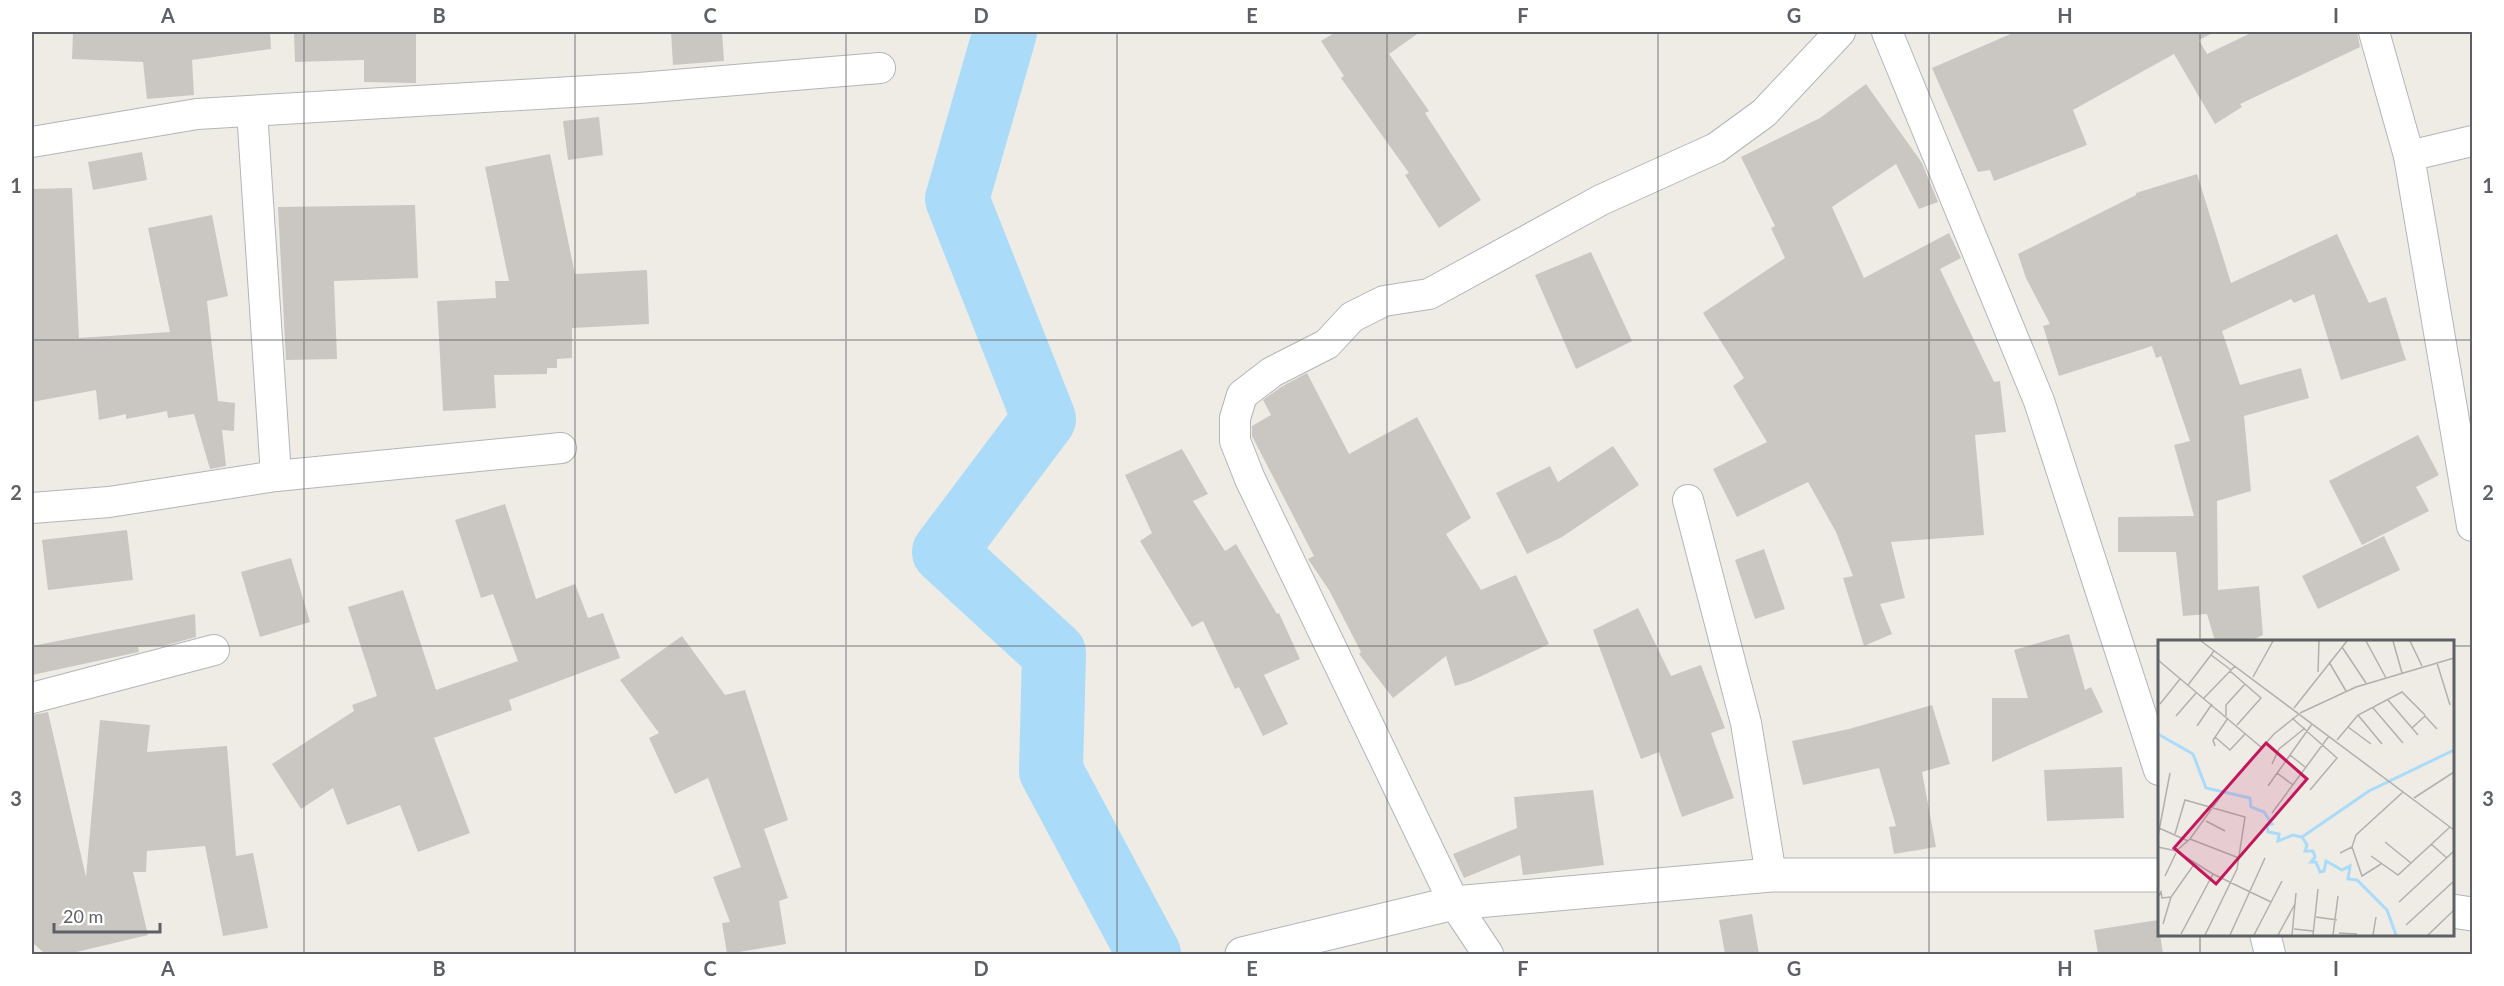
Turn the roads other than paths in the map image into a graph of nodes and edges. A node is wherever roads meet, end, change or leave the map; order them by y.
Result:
1 (1840, 32) edge
2 (1887, 32) edge
3 (2374, 32) edge
4 (880, 68) dead end
5 (252, 111) junction
6 (2472, 141) edge
7 (32, 142) edge
8 (2409, 156) junction
9 (561, 448) dead end
10 (276, 476) junction
11 (1688, 500) dead end
12 (32, 508) edge
13 (2472, 526) edge
14 (214, 650) dead end
15 (32, 698) edge
16 (2158, 767) edge
17 (1771, 875) junction
18 (2158, 875) edge
19 (1454, 903) junction
20 (2453, 911) edge
21 (2472, 914) edge
22 (2265, 935) edge
23 (1242, 954) edge
24 (1488, 954) edge
25 (2270, 954) edge

1 - 19 street
2 - 16 street
3 - 8 street
4 - 5 street
5 - 7 street
5 - 10 street
6 - 8 street
8 - 13 street
9 - 10 street
10 - 12 street
11 - 17 street
14 - 15 street
17 - 18 street
17 - 19 street
19 - 23 street
19 - 24 street
20 - 21 street
22 - 25 street

